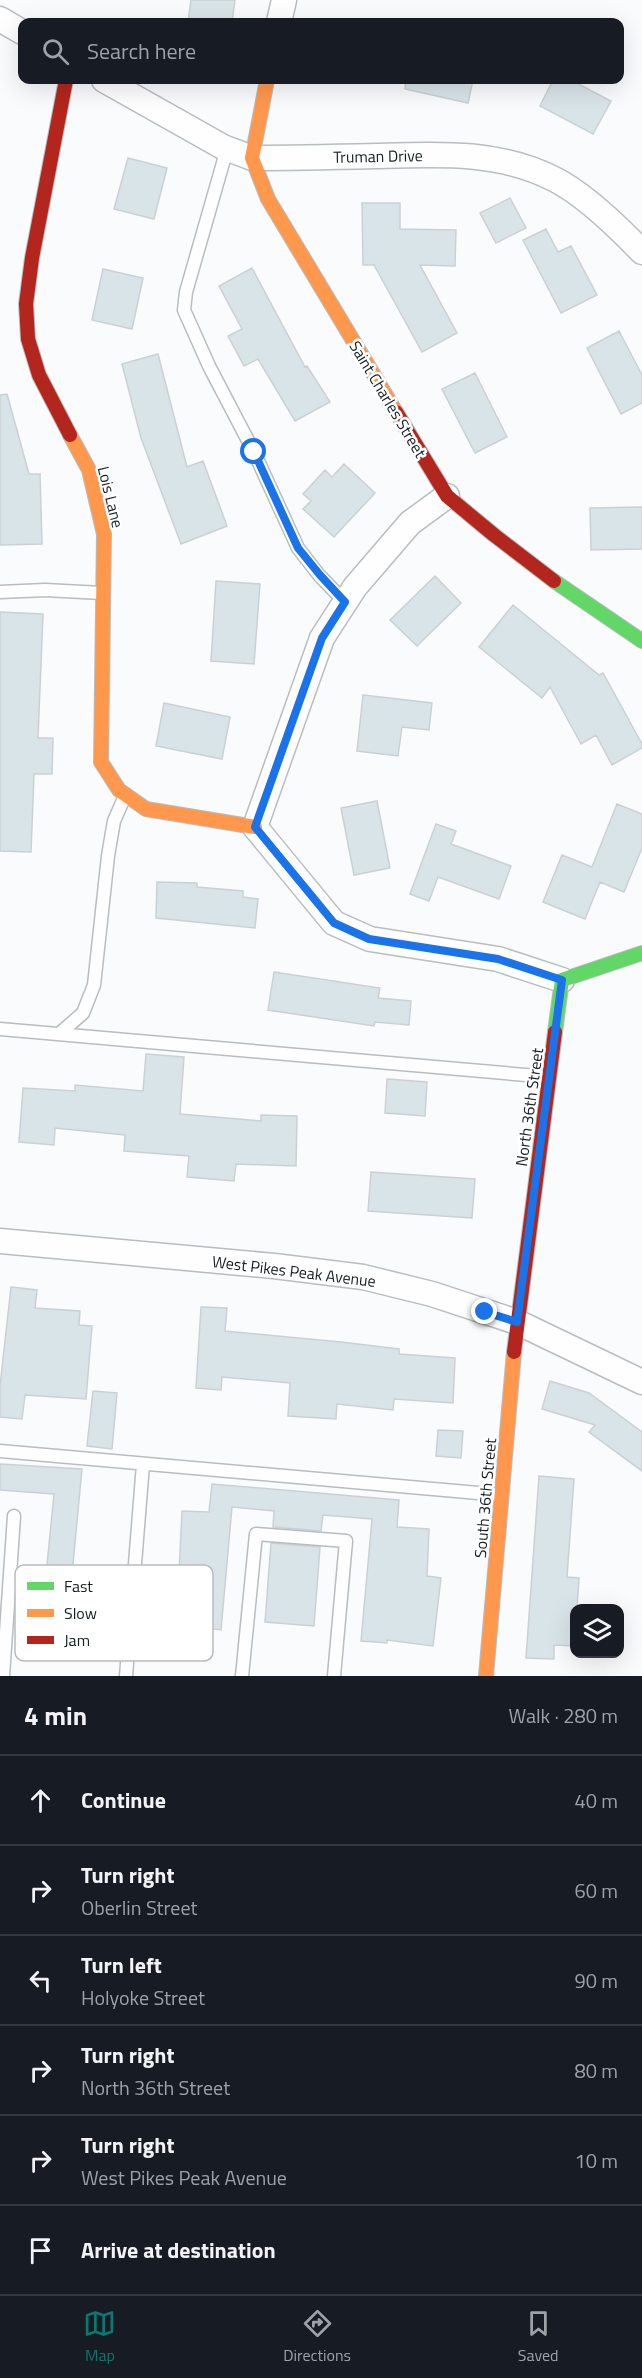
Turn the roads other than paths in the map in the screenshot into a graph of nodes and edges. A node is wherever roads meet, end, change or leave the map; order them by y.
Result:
1 (284, 0) edge
2 (280, 18) edge
3 (0, 19) edge
4 (18, 30) edge
5 (65, 84) edge
6 (111, 84) edge
7 (266, 84) edge
8 (227, 149) junction
9 (252, 158) junction
10 (642, 252) edge
11 (447, 496) junction
12 (0, 592) edge
13 (104, 593) junction
14 (345, 602) junction
15 (642, 641) edge
16 (126, 795) junction
17 (255, 827) junction
18 (642, 953) edge
19 (562, 980) junction
20 (0, 1029) edge
21 (59, 1034) junction
22 (549, 1077) junction
23 (0, 1241) edge
24 (517, 1322) junction
25 (642, 1382) edge
26 (0, 1451) edge
27 (143, 1464) junction
28 (502, 1496) junction
29 (14, 1516) dead end
30 (135, 1565) edge
31 (127, 1661) edge
32 (3, 1676) edge
33 (126, 1676) edge
34 (242, 1676) edge
35 (334, 1676) edge
36 (486, 1676) edge

1 - 2 street
3 - 4 street
5 - 13 street, Lois Lane
6 - 8 street, Truman Drive
7 - 9 street
8 - 9 street, Truman Drive
8 - 14 lane
9 - 10 street, Truman Drive
9 - 11 street, Saint Charles Street
11 - 14 street
11 - 15 street, Saint Charles Street
12 - 13 lane
13 - 16 street, Lois Lane
14 - 17 street
16 - 17 street, Lois Lane
16 - 21 lane
17 - 19 street
18 - 19 street
19 - 22 street, North 36th Street
20 - 21 lane
21 - 22 lane
22 - 24 street, North 36th Street
23 - 24 street, West Pikes Peak Avenue
24 - 25 street, West Pikes Peak Avenue
24 - 28 street, South 36th Street
26 - 27 lane
27 - 28 lane
27 - 30 lane
28 - 36 street, South 36th Street
29 - 32 lane
31 - 33 lane
34 - 35 lane

